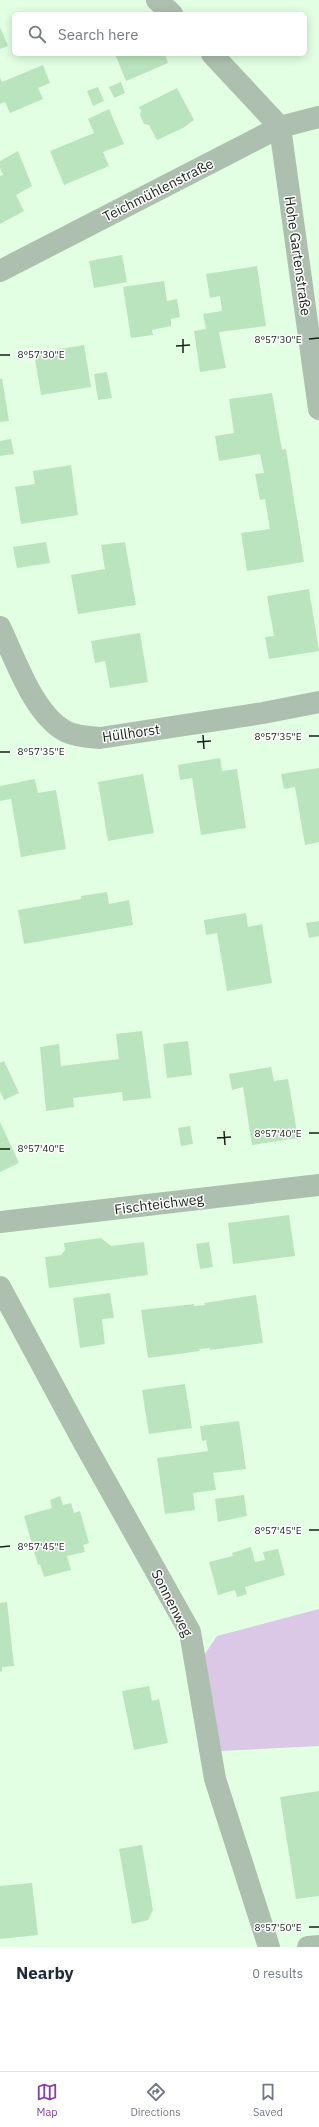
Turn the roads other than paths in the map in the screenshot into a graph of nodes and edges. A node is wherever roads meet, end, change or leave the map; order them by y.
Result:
1 (157, 0) edge
2 (170, 12) edge
3 (214, 56) edge
4 (319, 117) edge
5 (280, 127) junction
6 (0, 271) edge
7 (319, 409) edge
8 (0, 627) edge
9 (319, 702) edge
10 (319, 1185) edge
11 (0, 1222) edge
12 (0, 1287) edge
13 (319, 1946) edge
14 (270, 1947) edge
15 (308, 1947) edge

1 - 2 street
3 - 5 street
4 - 5 street, Teichmühlenstraße
5 - 6 street, Teichmühlenstraße
5 - 7 street, Hohe Gartenstraße
8 - 9 street, Hüllhorst
10 - 11 street, Fischteichweg
12 - 14 street, Sonnenweg
13 - 15 street

